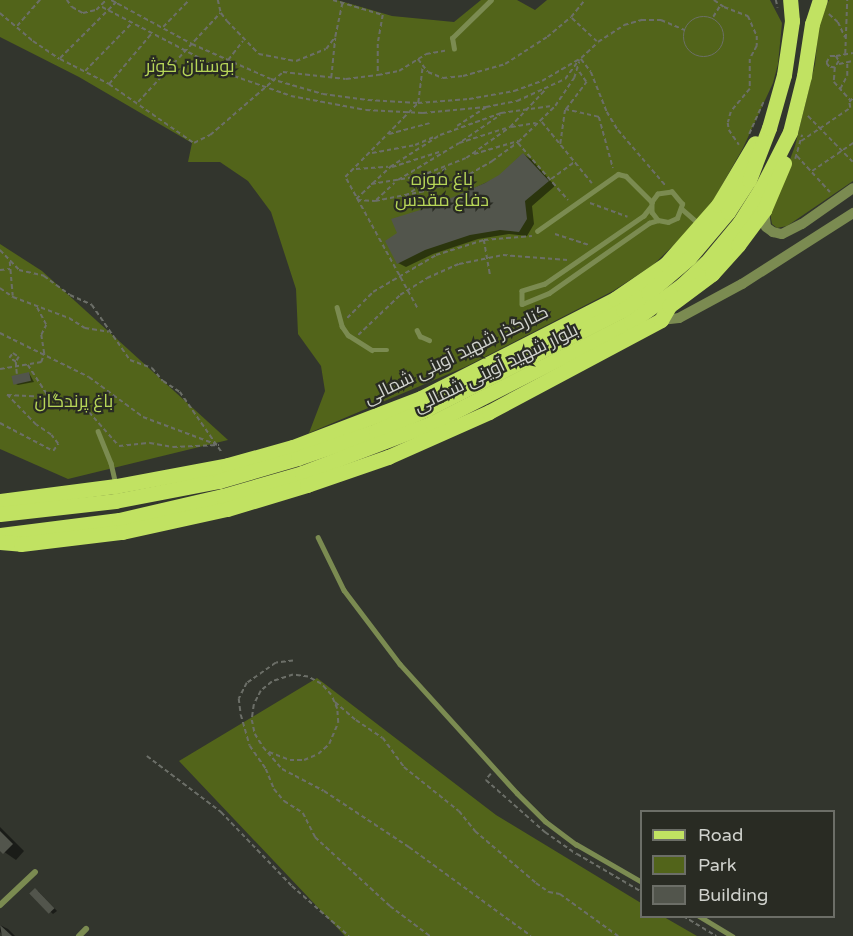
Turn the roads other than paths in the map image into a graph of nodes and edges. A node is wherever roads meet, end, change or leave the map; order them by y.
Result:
1 (491, 0) edge
2 (790, 0) edge
3 (823, 6) edge
4 (454, 49) road end
5 (772, 114) junction
6 (798, 135) junction
7 (853, 188) edge
8 (651, 204) junction
9 (682, 209) junction
10 (764, 210) junction
11 (853, 213) edge
12 (658, 220) junction
13 (701, 226) junction
14 (537, 231) road end
15 (337, 308) dead end
16 (661, 321) junction
17 (417, 330) dead end
18 (429, 340) dead end
19 (387, 350) dead end
20 (98, 431) dead end
21 (116, 486) junction
22 (0, 501) edge
23 (0, 514) edge
24 (0, 535) edge
25 (318, 537) dead end
26 (0, 542) edge
27 (35, 872) dead end
28 (640, 881) edge
29 (0, 905) edge
30 (702, 918) edge
31 (86, 929) dead end
32 (79, 936) edge
33 (732, 936) edge

1 - 4 lane
2 - 5 main road, بلوار شهید آوینی شمالی
3 - 6 main road, بلوار شهید آوینی شمالی
5 - 13 main road, کنارگذر شهید آوینی شمالی
5 - 23 main road, بلوار شهید آوینی شمالی
6 - 10 main road
6 - 24 main road, بلوار شهید آوینی شمالی
7 - 10 street
8 - 9 lane
8 - 12 lane
8 - 12 lane
8 - 14 lane
9 - 12 lane
9 - 13 lane
10 - 16 main road
11 - 16 street
13 - 21 main road, کنارگذر شهید آوینی شمالی
15 - 19 lane
16 - 26 main road
17 - 18 lane
20 - 21 lane
21 - 22 main road, کنارگذر شهید آوینی شمالی
25 - 28 lane
27 - 29 street
30 - 33 lane
31 - 32 street

